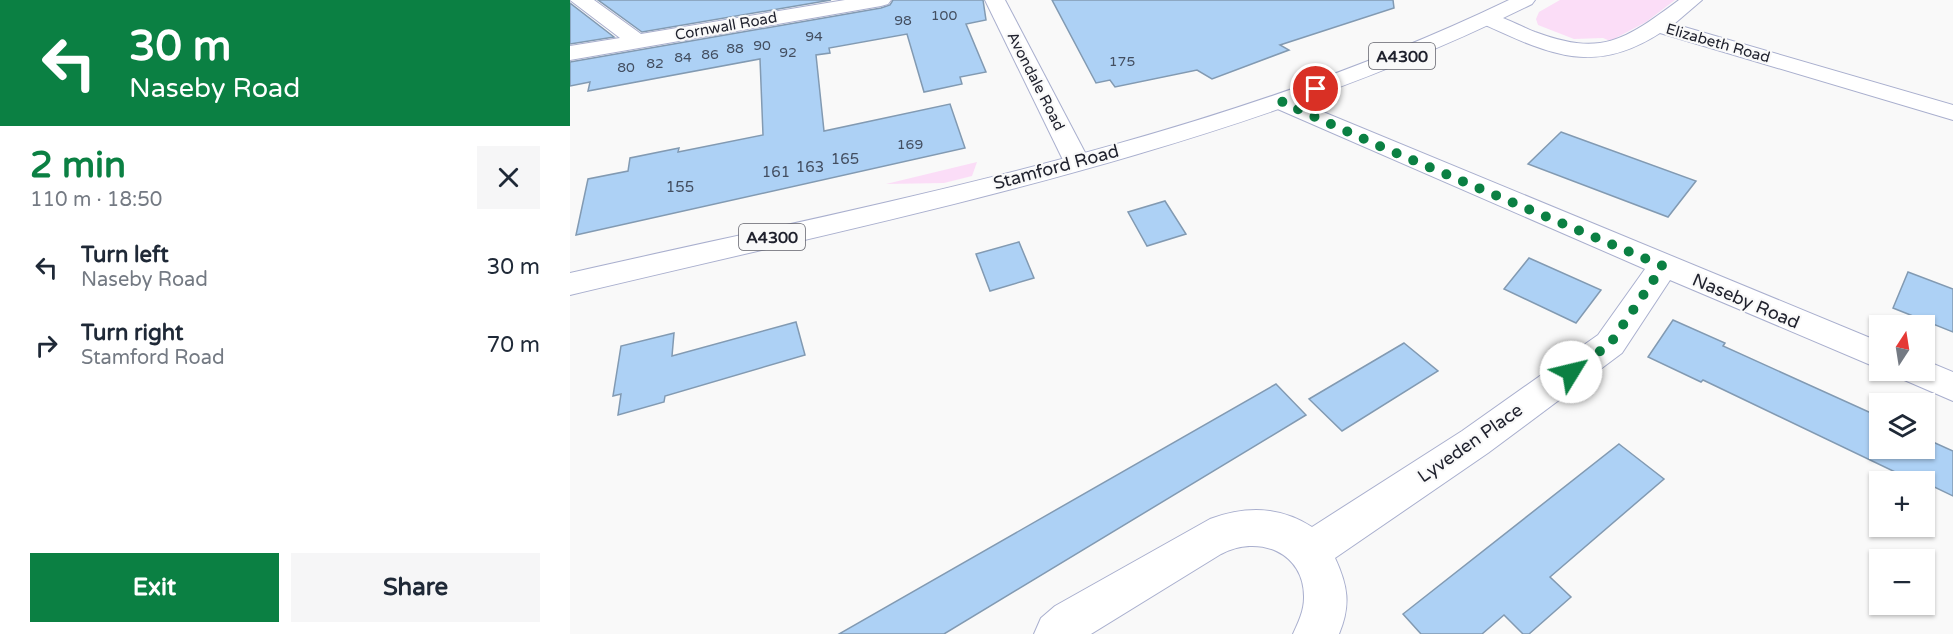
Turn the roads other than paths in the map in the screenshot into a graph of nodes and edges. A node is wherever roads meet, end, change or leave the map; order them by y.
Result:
1 (580, 0) edge
2 (881, 0) edge
3 (995, 0) edge
4 (1525, 0) edge
5 (1692, 0) edge
6 (1488, 19) junction
7 (1659, 26) junction
8 (636, 42) junction
9 (570, 53) edge
10 (1282, 102) junction
11 (1953, 113) edge
12 (1077, 162) junction
13 (1663, 266) junction
14 (570, 284) edge
15 (1869, 351) edge
16 (1935, 379) edge
17 (1953, 387) edge
18 (1310, 551) junction
19 (1057, 634) edge
20 (1316, 634) edge

1 - 8 street
2 - 8 street, Cornwall Road
3 - 12 street, Avondale Road
4 - 6 street, Stamford Road / A4300
5 - 7 street
6 - 7 street, Elizabeth Road
6 - 10 street, Stamford Road / A4300
7 - 11 street, Elizabeth Road
8 - 9 street, Cornwall Road
10 - 12 street, Stamford Road / A4300
10 - 13 street, Naseby Road
12 - 14 street, Stamford Road / A4300
13 - 15 street, Naseby Road
13 - 18 street, Lyveden Place
16 - 17 street
18 - 19 street
18 - 20 street

